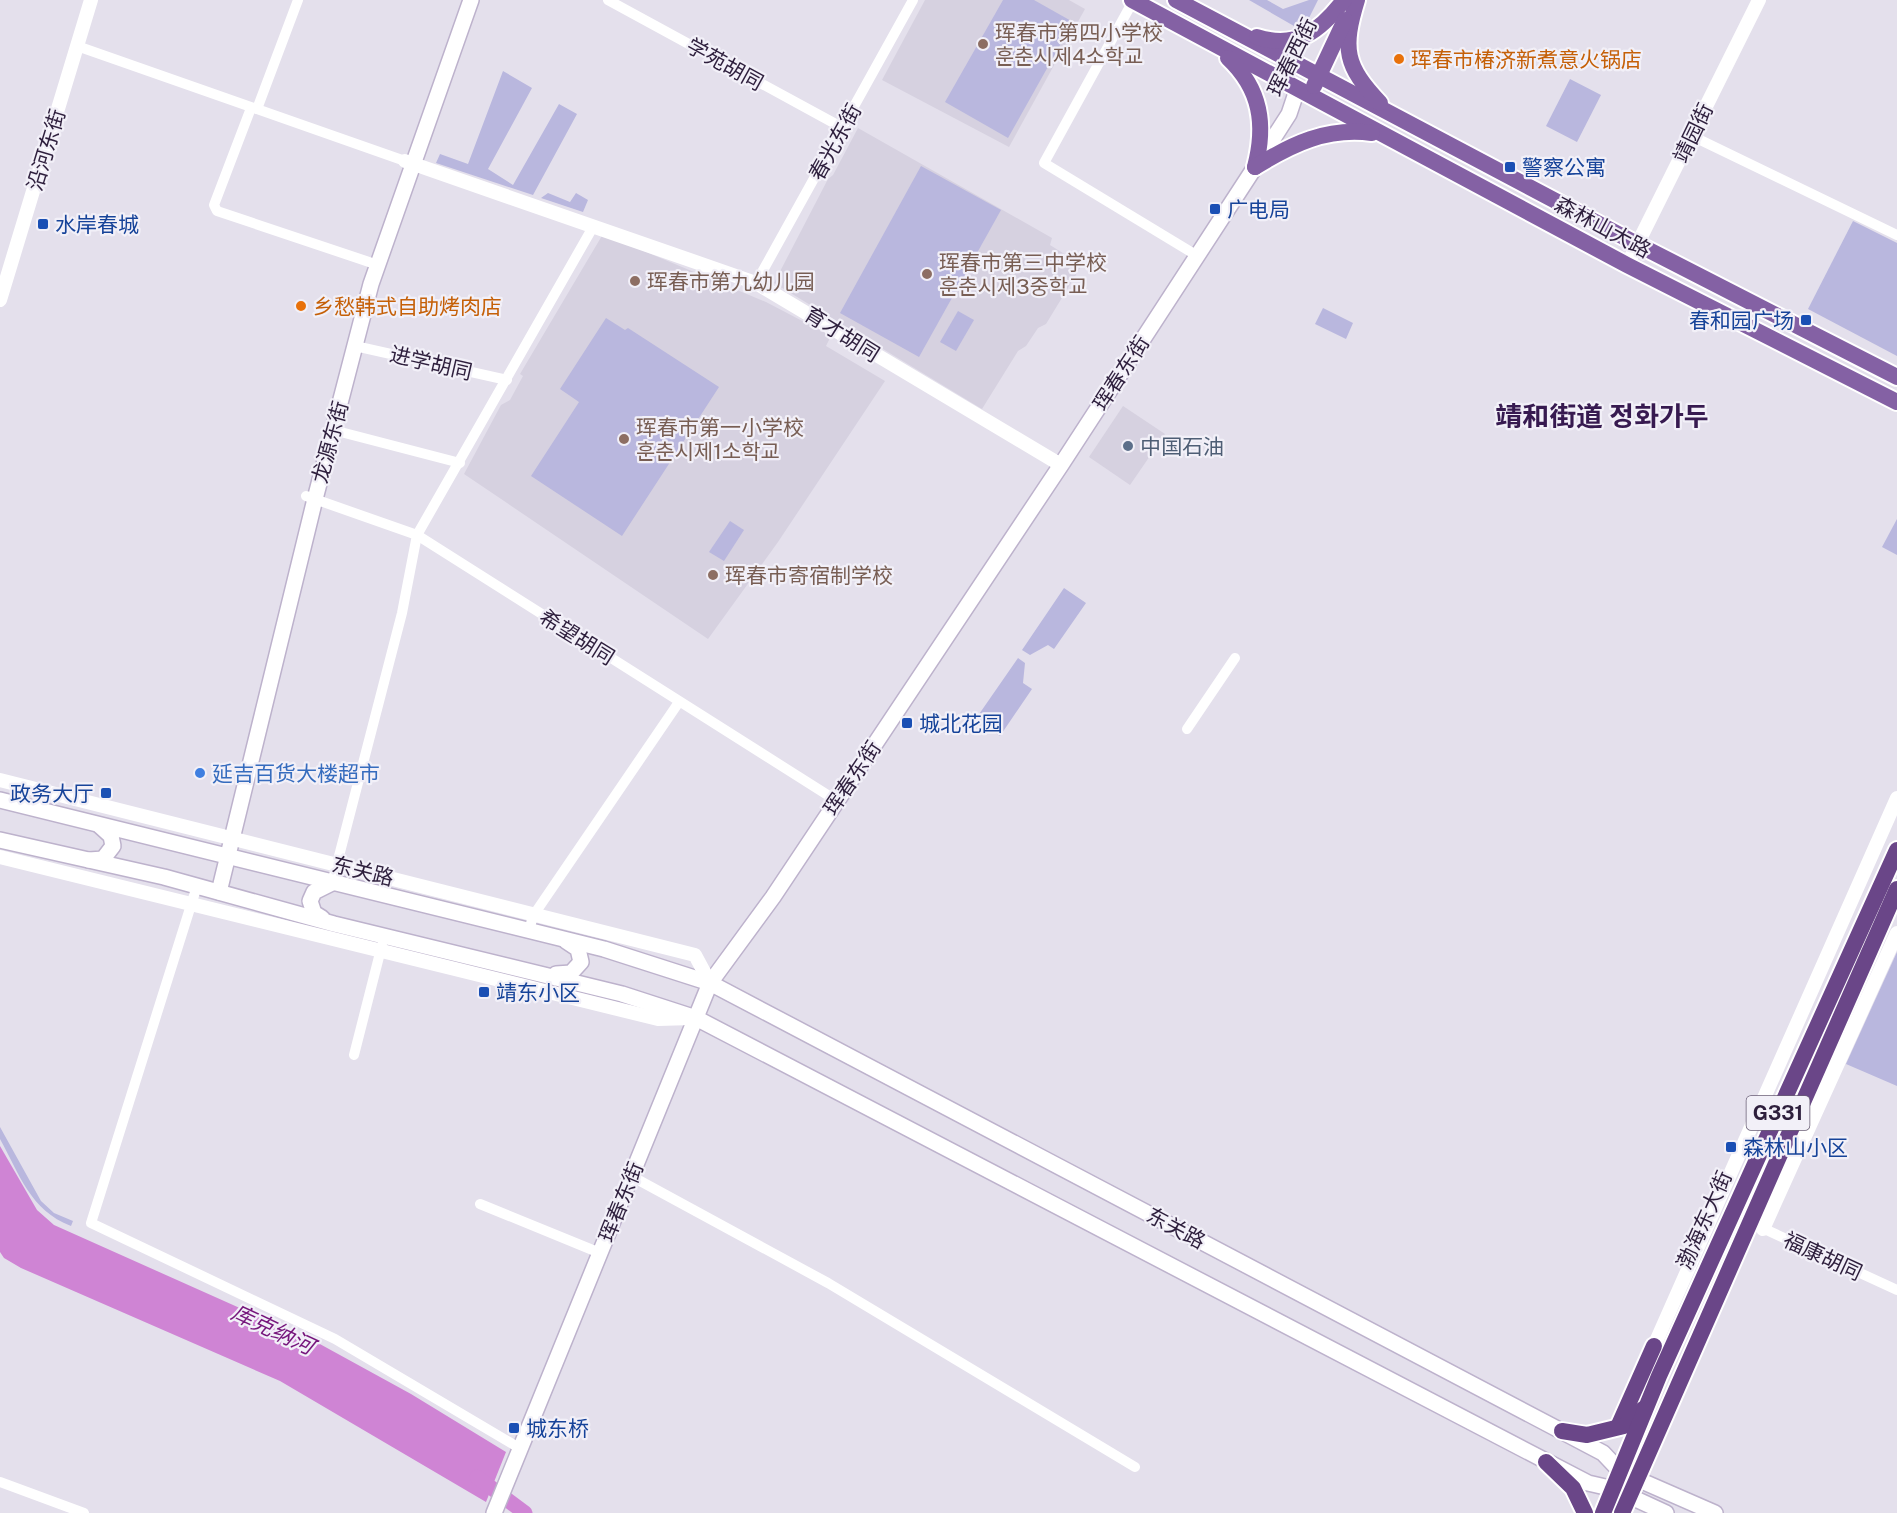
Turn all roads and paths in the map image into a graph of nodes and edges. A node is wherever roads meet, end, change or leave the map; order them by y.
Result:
1 (91, 0) edge
2 (298, 0) edge
3 (462, 0) edge
4 (471, 0) edge
5 (608, 0) edge
6 (913, 0) edge
7 (1133, 0) edge
8 (1176, 0) edge
9 (1344, 0) edge
10 (1356, 0) edge
11 (1759, 0) edge
12 (1224, 27) junction
13 (1212, 43) junction
14 (77, 46) junction
15 (1314, 74) junction
16 (1303, 93) junction
17 (254, 108) junction
18 (1289, 114) joint
19 (1392, 114) junction
20 (843, 128) junction
21 (1382, 134) junction
22 (1692, 136) junction
23 (409, 163) junction
24 (1255, 167) junction
25 (593, 227) junction
26 (1897, 235) edge
27 (1637, 244) junction
28 (1196, 255) junction
29 (373, 264) junction
30 (1627, 265) junction
31 (756, 284) junction
32 (0, 300) edge
33 (355, 346) junction
34 (1897, 377) edge
35 (507, 380) junction
36 (1897, 402) edge
37 (333, 430) junction
38 (460, 463) junction
39 (1062, 465) junction
40 (311, 497) junction
41 (417, 535) junction
42 (1235, 658) dead end
43 (679, 702) junction
44 (1187, 729) dead end
45 (0, 780) edge
46 (1897, 798) edge
47 (0, 800) edge
48 (837, 801) junction
49 (95, 824) junction
50 (228, 837) junction
51 (0, 840) edge
52 (1897, 850) edge
53 (223, 856) junction
54 (0, 857) edge
55 (80, 860) junction
56 (337, 865) junction
57 (332, 883) junction
58 (1897, 889) edge
59 (209, 890) junction
60 (192, 903) junction
61 (534, 914) junction
62 (334, 924) junction
63 (529, 931) junction
64 (1897, 933) edge
65 (559, 938) junction
66 (383, 943) junction
67 (544, 974) junction
68 (710, 983) junction
69 (696, 1018) junction
70 (354, 1055) dead end
71 (631, 1176) junction
72 (480, 1204) dead end
73 (1756, 1226) junction
74 (600, 1253) junction
75 (1897, 1290) edge
76 (1654, 1346) joint
77 (1659, 1376) junction
78 (1678, 1385) junction
79 (1647, 1404) junction
80 (1618, 1427) junction
81 (1562, 1431) junction
82 (519, 1452) junction
83 (1546, 1462) junction
84 (1135, 1467) dead end
85 (1629, 1475) junction
86 (0, 1482) edge
87 (1621, 1493) junction
88 (494, 1512) edge
89 (84, 1513) edge
90 (1585, 1513) edge
91 (1603, 1513) edge
92 (1622, 1513) edge
93 (1666, 1513) edge
94 (1715, 1513) edge

1 - 14 street, 沿河东街
2 - 17 street
3 - 23 main road, 龙源东街
4 - 23 main road, 龙源东街
5 - 20 street, 学苑胡同
6 - 20 street, 春光东街
7 - 13 main road, 森林山大路
7 - 28 street
8 - 12 main road, 森林山大路
9 - 12 main road
9 - 15 main road, 珲春西街
10 - 15 main road, 珲春西街
10 - 19 main road
11 - 22 street, 靖园街
12 - 15 main road, 森林山大路
13 - 16 main road, 森林山大路
13 - 24 main road
14 - 17 street
14 - 32 street, 沿河东街
15 - 16 main road, 珲春西街
15 - 19 main road, 森林山大路
16 - 18 main road, 珲春西街
16 - 21 main road, 森林山大路
17 - 23 street
17 - 29 street
18 - 24 main road, 珲春东街
19 - 27 main road, 森林山大路
20 - 31 street, 春光东街
21 - 24 main road
21 - 30 main road, 森林山大路
22 - 26 street
22 - 27 street, 靖园街
23 - 25 street, 育才胡同
23 - 29 main road, 龙源东街
24 - 28 main road, 珲春东街
25 - 31 street, 育才胡同
25 - 35 street
27 - 30 street, 靖园街
27 - 34 main road, 森林山大路
28 - 39 main road, 珲春东街
29 - 33 main road, 龙源东街
29 - 40 main road, 龙源东街
30 - 36 main road, 森林山大路
31 - 39 street, 育才胡同
33 - 35 street, 进学胡同
33 - 37 main road, 龙源东街
35 - 38 street
37 - 38 street
37 - 40 main road, 龙源东街
38 - 41 street
39 - 48 main road, 珲春东街
40 - 41 street, 希望胡同
40 - 50 main road, 龙源东街
41 - 43 street, 希望胡同
41 - 56 street
42 - 44 street
43 - 48 street, 希望胡同
43 - 61 street
45 - 50 street, 东关路
46 - 76 street, 渤海东大街
47 - 49 main road, 东关路
48 - 68 main road, 珲春东街
49 - 53 main road, 东关路
49 - 55 main road
50 - 53 main road, 龙源东街
50 - 56 street, 东关路
51 - 55 main road, 东关路
52 - 77 highway, 渤海东大街 / G331
53 - 57 main road, 东关路
53 - 59 main road, 龙源东街
54 - 60 street, 东关路
55 - 59 main road, 东关路
56 - 57 street
56 - 61 street, 东关路
57 - 62 main road
57 - 63 main road, 东关路
58 - 73 highway, 渤海东大街 / G331
59 - 60 street
59 - 62 main road, 东关路
60 - 66 street, 东关路
60 - 82 street
61 - 63 street
61 - 68 street, 东关路
62 - 66 main road, 东关路
63 - 65 main road, 东关路
64 - 73 street, 渤海东大街
65 - 67 main road
65 - 68 main road, 东关路
66 - 67 main road, 东关路
66 - 69 street, 东关路
66 - 70 street
67 - 69 main road, 东关路
68 - 69 main road, 珲春东街
68 - 81 main road, 东关路
69 - 71 main road, 珲春东街
69 - 83 main road, 东关路
71 - 74 main road, 珲春东街
71 - 84 street
72 - 74 street
73 - 75 street, 福康胡同
73 - 78 highway, 渤海东大街 / G331
74 - 82 main road, 珲春东街
76 - 80 highway
77 - 78 highway
77 - 79 highway, 渤海东大街 / G331
78 - 85 highway, 渤海东大街 / G331
79 - 80 highway
79 - 85 highway, 渤海东大街 / G331
80 - 81 highway
81 - 85 main road, 东关路
82 - 88 main road, 珲春东街
83 - 87 main road, 东关路
83 - 90 highway
85 - 87 highway, 渤海东大街 / G331
85 - 94 main road
86 - 89 street
87 - 91 highway, 渤海东大街 / G331
87 - 92 highway, 渤海东大街 / G331
87 - 93 main road, 东关路

